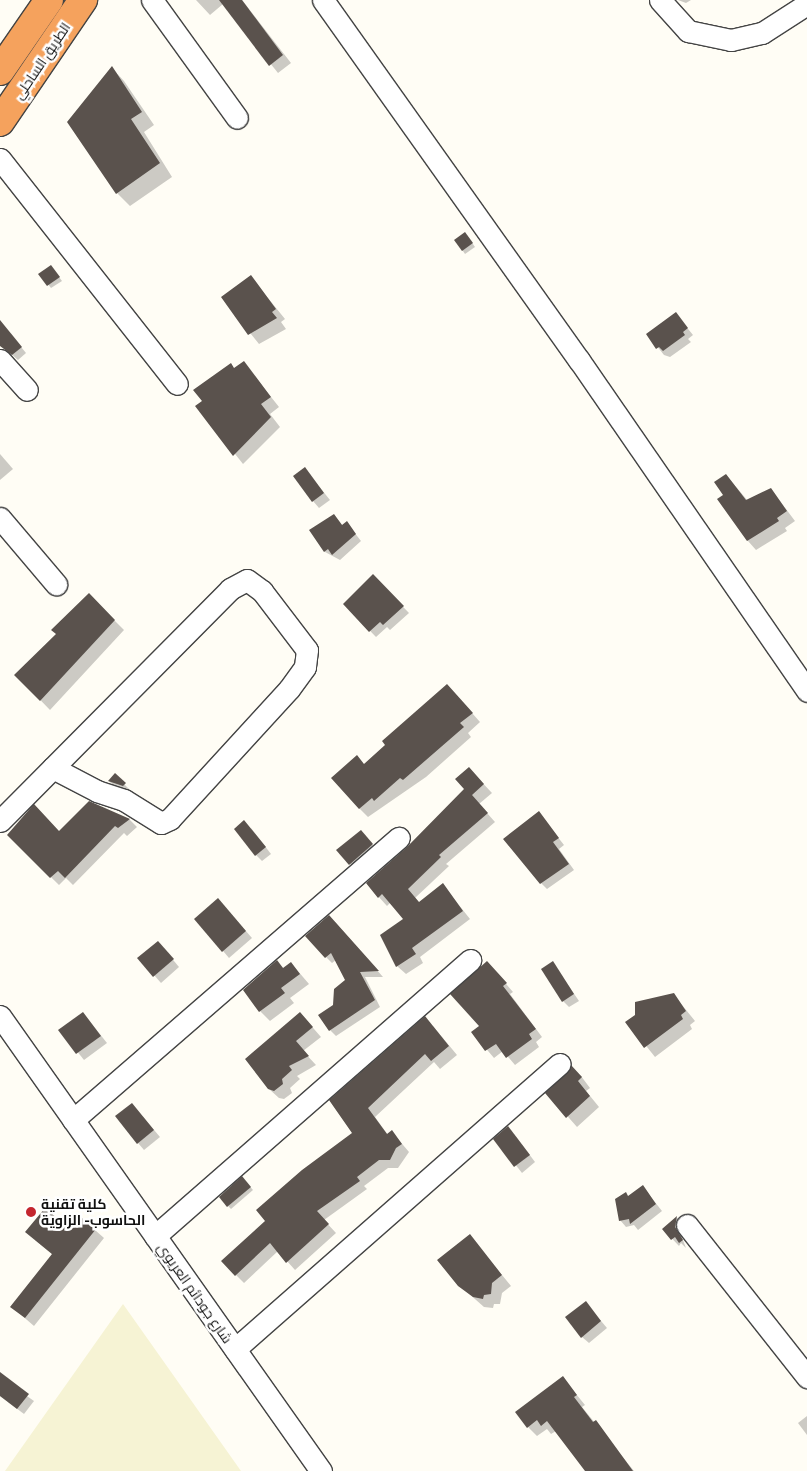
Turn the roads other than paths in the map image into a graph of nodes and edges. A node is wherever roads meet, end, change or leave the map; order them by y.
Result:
1 (49, 0) edge
2 (83, 0) edge
3 (152, 0) edge
4 (323, 0) edge
5 (660, 0) edge
6 (807, 4) edge
7 (0, 71) edge
8 (237, 118) dead end
9 (0, 122) edge
10 (0, 159) edge
11 (0, 360) edge
12 (178, 384) dead end
13 (27, 390) dead end
14 (0, 518) edge
15 (56, 584) dead end
16 (807, 691) edge
17 (53, 768) junction
18 (0, 821) edge
19 (399, 838) dead end
20 (470, 960) dead end
21 (4, 1030) edge
22 (559, 1064) dead end
23 (73, 1120) junction
24 (687, 1225) dead end
25 (154, 1236) junction
26 (235, 1349) junction
27 (807, 1377) edge
28 (321, 1471) edge

1 - 7 highway, الطريق الساحلي
2 - 9 highway, الطريق الساحلي
3 - 8 street
4 - 16 street
5 - 6 street
10 - 12 street
11 - 13 street
14 - 15 street
17 - 17 street
17 - 18 street
19 - 23 street
20 - 25 street
21 - 23 street, شارع جودائم العريوي
22 - 26 street
23 - 25 street, شارع جودائم العريوي
24 - 27 street
25 - 26 street, شارع جودائم العريوي
26 - 28 street, شارع جودائم العريوي

